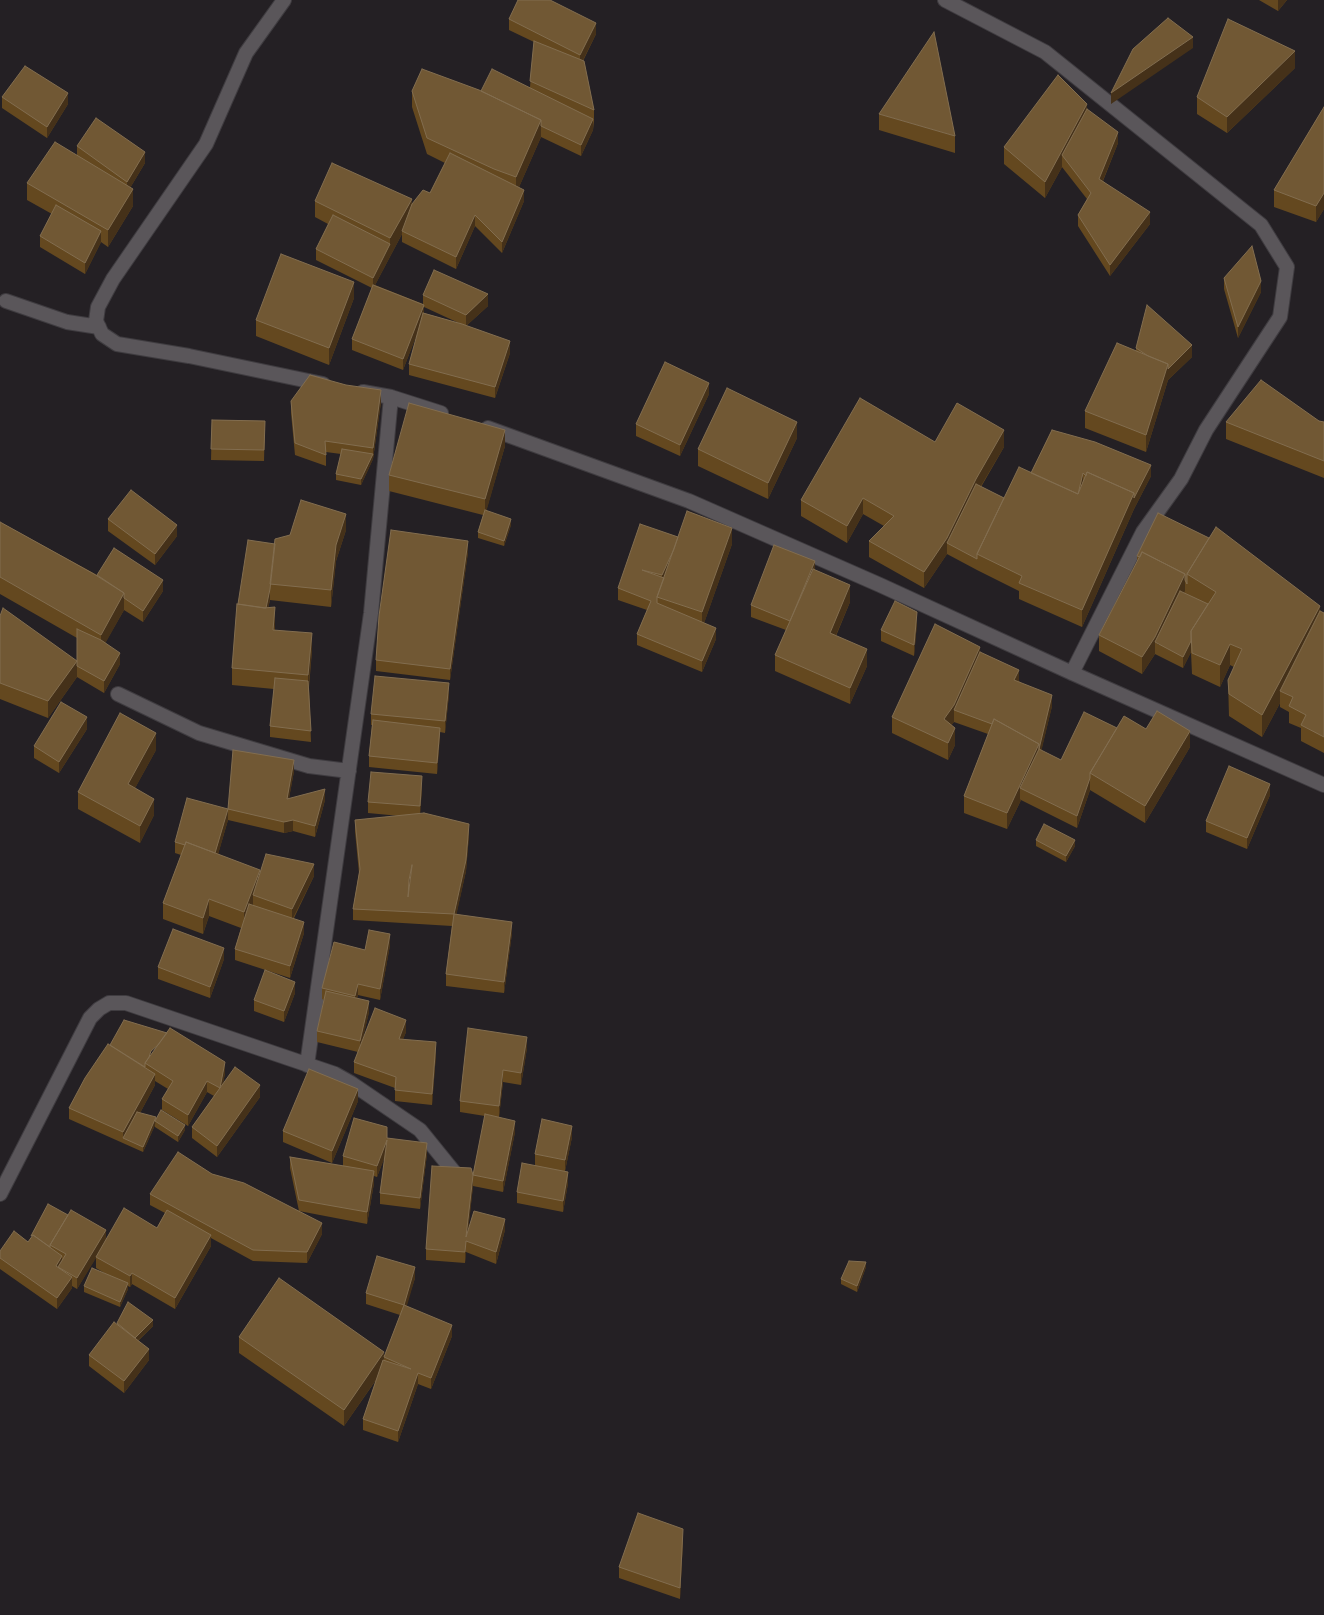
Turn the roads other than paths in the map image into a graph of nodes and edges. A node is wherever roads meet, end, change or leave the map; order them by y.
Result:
1 (284, 0) edge
2 (945, 0) edge
3 (6, 301) dead end
4 (99, 328) junction
5 (333, 386) edge
6 (352, 390) edge
7 (391, 396) junction
8 (453, 417) edge
9 (471, 423) edge
10 (1072, 673) junction
11 (118, 694) dead end
12 (349, 771) junction
13 (1324, 785) edge
14 (306, 1065) junction
15 (454, 1172) edge
16 (0, 1194) edge

1 - 4 street
2 - 10 street
3 - 4 street
4 - 5 street
6 - 7 street
7 - 8 street
7 - 12 street
9 - 10 street
10 - 13 street
11 - 12 street
12 - 14 street
14 - 15 street
14 - 16 street

